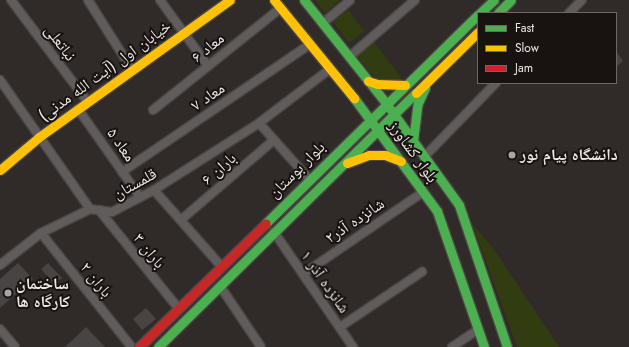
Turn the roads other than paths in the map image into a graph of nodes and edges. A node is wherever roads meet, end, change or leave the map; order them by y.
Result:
1 (11, 0) edge
2 (88, 0) edge
3 (160, 0) edge
4 (230, 0) edge
5 (274, 0) edge
6 (304, 0) edge
7 (350, 0) edge
8 (415, 0) edge
9 (494, 0) edge
10 (511, 0) edge
11 (582, 0) edge
12 (281, 8) junction
13 (481, 12) edge
14 (499, 12) edge
15 (569, 12) edge
16 (477, 16) edge
17 (323, 23) junction
18 (184, 33) junction
19 (477, 33) edge
20 (310, 44) junction
21 (349, 57) junction
22 (208, 66) junction
23 (330, 69) junction
24 (132, 70) junction
25 (0, 80) edge
26 (430, 80) junction
27 (370, 83) junction
28 (495, 84) edge
29 (405, 85) junction
30 (355, 100) junction
31 (88, 102) junction
32 (386, 103) junction
33 (78, 109) junction
34 (153, 110) dead end
35 (394, 114) junction
36 (370, 118) junction
37 (259, 123) junction
38 (378, 129) junction
39 (39, 137) junction
40 (274, 140) junction
41 (407, 151) junction
42 (424, 157) junction
43 (342, 164) junction
44 (0, 170) edge
45 (122, 172) junction
46 (309, 179) junction
47 (154, 190) junction
48 (423, 192) junction
49 (140, 197) junction
50 (90, 209) junction
51 (99, 210) junction
52 (182, 219) junction
53 (274, 232) junction
54 (41, 233) junction
55 (234, 253) junction
56 (243, 263) junction
57 (0, 265) edge
58 (221, 266) junction
59 (422, 272) dead end
60 (303, 274) junction
61 (220, 286) junction
62 (178, 308) junction
63 (340, 327) junction
64 (0, 329) edge
65 (477, 330) junction
66 (134, 346) edge
67 (15, 347) edge
68 (158, 347) edge
69 (261, 347) edge
70 (353, 347) edge
71 (452, 347) edge
72 (484, 347) edge
73 (507, 347) edge

1 - 31 street, نباتعلی
2 - 24 street
3 - 18 street
4 - 18 main road, خیابان اول (آیت الله مدنی)
5 - 12 main road, بلوار کشاورز
6 - 17 main road, بلوار کشاورز
7 - 17 street
8 - 21 street
9 - 13 main road
10 - 14 main road
11 - 15 street
12 - 20 main road, بلوار کشاورز
12 - 22 street, معاد ۶
16 - 29 main road, بلوار بوستان
17 - 21 main road, بلوار کشاورز
18 - 22 street
18 - 24 main road, خیابان اول (آیت الله مدنی)
19 - 26 main road, بلوار بوستان
20 - 23 main road, بلوار کشاورز
20 - 45 street, معاد ۷
21 - 27 main road, بلوار کشاورز
22 - 34 street, معاد ۶
23 - 30 main road, بلوار کشاورز
23 - 37 street, قلمستان
24 - 31 main road, خیابان اول (آیت الله مدنی)
25 - 39 street
26 - 35 main road, بلوار بوستان
26 - 41 main road
27 - 29 main road
27 - 30 main road
27 - 32 main road, بلوار کشاورز
28 - 42 street
29 - 32 main road, بلوار بوستان
30 - 36 main road, بلوار کشاورز
31 - 33 main road, خیابان اول (آیت الله مدنی)
32 - 35 main road, بلوار کشاورز
32 - 36 main road, بلوار بوستان
33 - 39 main road, خیابان اول (آیت الله مدنی)
33 - 45 street, معاد ۵
35 - 38 main road, بلوار بوستان
35 - 41 main road, بلوار کشاورز
36 - 38 main road, بلوار کشاورز
36 - 46 main road, بلوار بوستان
37 - 40 street
37 - 47 street, قلمستان
38 - 41 main road, بلوار کشاورز
38 - 43 main road, بلوار بوستان
39 - 44 main road, خیابان اول (آیت الله مدنی)
39 - 50 street
40 - 46 street
40 - 52 street, باران ۶
41 - 42 main road, بلوار کشاورز
41 - 43 main road
41 - 48 main road, بلوار کشاورز
42 - 73 main road, بلوار کشاورز
43 - 53 main road, بلوار بوستان
45 - 49 street, معاد ۵
46 - 55 main road, بلوار بوستان
47 - 49 street, قلمستان
47 - 52 street
48 - 60 street, شانزده آذر۲
48 - 65 main road, بلوار کشاورز
49 - 51 street, قلمستان
50 - 51 street, قلمستان
50 - 54 street
51 - 62 street, باران ۳
52 - 58 street
53 - 56 main road, بلوار بوستان
53 - 60 street, شانزده آذر ۱
54 - 57 street
54 - 66 street, باران ۲
55 - 56 main road
55 - 58 main road, بلوار بوستان
56 - 61 main road, بلوار بوستان
58 - 62 main road, بلوار بوستان
59 - 63 street
60 - 63 street, شانزده آذر ۱
61 - 68 main road, بلوار بوستان
61 - 69 street
62 - 66 main road, بلوار بوستان
63 - 70 street, شانزده آذر ۱
64 - 67 street
65 - 71 street
65 - 72 main road, بلوار کشاورز

